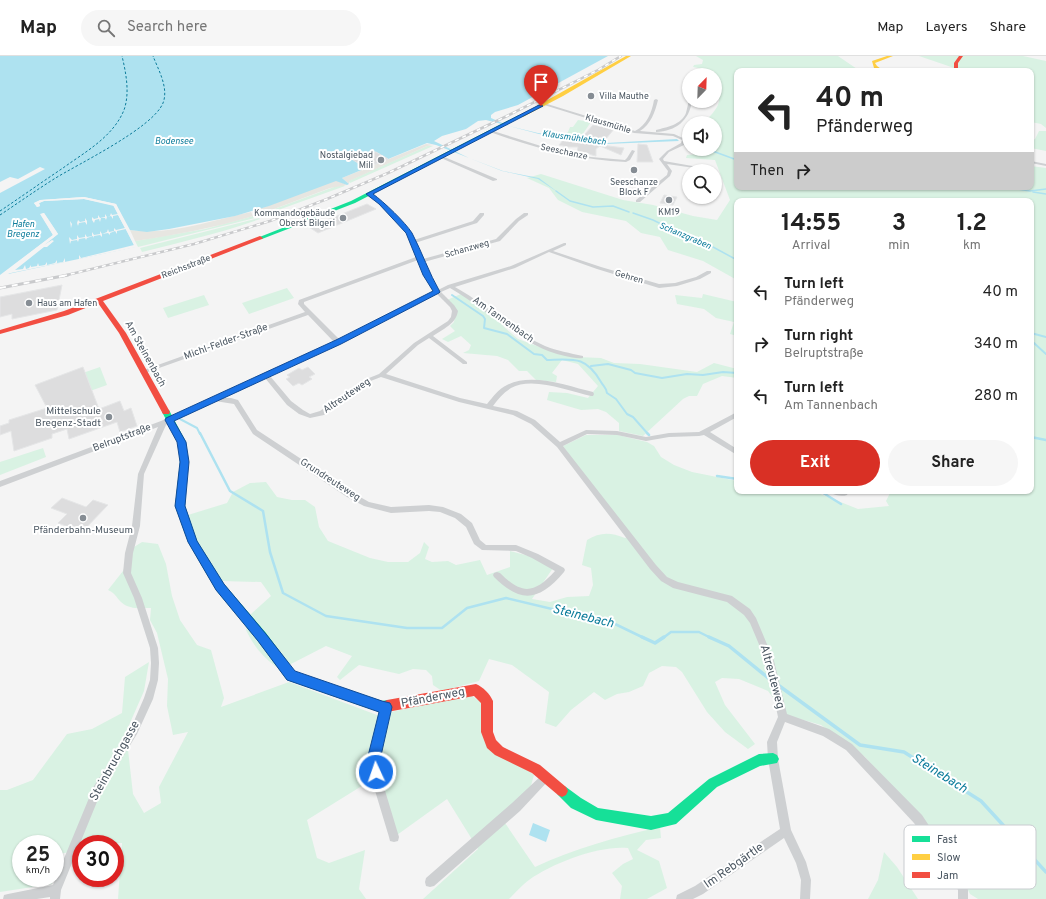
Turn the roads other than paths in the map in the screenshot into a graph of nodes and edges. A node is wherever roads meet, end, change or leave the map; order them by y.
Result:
1 (628, 56) edge
2 (890, 56) edge
3 (961, 56) edge
4 (878, 65) edge
5 (956, 68) edge
6 (656, 100) dead end
7 (543, 104) junction
8 (689, 108) edge
9 (491, 131) junction
10 (635, 132) junction
11 (651, 133) junction
12 (633, 151) dead end
13 (442, 157) junction
14 (664, 162) junction
15 (1034, 163) edge
16 (682, 165) edge
17 (1046, 165) edge
18 (495, 180) dead end
19 (369, 194) junction
20 (638, 200) dead end
21 (482, 214) dead end
22 (526, 214) dead end
23 (412, 242) junction
24 (564, 244) dead end
25 (550, 251) junction
26 (420, 259) junction
27 (709, 272) dead end
28 (450, 286) junction
29 (436, 292) junction
30 (99, 300) junction
31 (310, 312) junction
32 (0, 332) edge
33 (429, 336) junction
34 (338, 342) junction
35 (581, 357) dead end
36 (466, 363) dead end
37 (143, 372) junction
38 (266, 375) junction
39 (381, 375) junction
40 (591, 394) dead end
41 (215, 399) junction
42 (488, 407) junction
43 (734, 416) edge
44 (166, 421) junction
45 (705, 432) junction
46 (558, 445) junction
47 (734, 450) edge
48 (0, 484) edge
49 (498, 575) dead end
50 (386, 707) junction
51 (783, 717) junction
52 (773, 759) junction
53 (546, 777) junction
54 (922, 825) edge
55 (786, 831) junction
56 (394, 837) dead end
57 (430, 882) dead end
58 (962, 889) edge
59 (56, 894) edge
60 (8, 899) edge
61 (681, 899) edge
62 (805, 899) edge
63 (963, 899) edge

1 - 7 main road, Reichsstraße
2 - 4 main road
3 - 5 main road
6 - 10 street
7 - 9 main road, Reichsstraße
7 - 10 street, Klausmühle
8 - 11 street
9 - 12 street, Seeschanze
9 - 13 main road, Reichsstraße
10 - 11 street, Klausmühle
11 - 14 street, Klausmühle
13 - 18 street
13 - 19 main road, Reichsstraße
14 - 16 street
14 - 20 street
15 - 17 street
19 - 23 street
19 - 30 main road, Reichsstraße
21 - 23 street
22 - 26 street, Schanzweg
23 - 26 street
24 - 25 street
25 - 27 street, Gehren
25 - 28 street
26 - 29 street
26 - 31 street
28 - 29 street
28 - 35 street, Am Tannenbach
29 - 33 street
29 - 34 street, Belruptstraße
30 - 32 main road, Reichsstraße
30 - 37 main road, Am Steinenbach
31 - 34 street
31 - 37 street, Michl-Felder-Straße
33 - 36 street
33 - 39 street
34 - 38 street, Belruptstraße
37 - 44 main road, Am Steinenbach
38 - 39 street, Altreuteweg
38 - 41 street, Belruptstraße
39 - 42 street, Altreuteweg
40 - 42 street
41 - 44 street, Belruptstraße
41 - 49 street, Grundreuteweg
42 - 46 street, Altreuteweg
43 - 45 street
44 - 48 street, Belruptstraße
44 - 50 main road, Pfänderweg
44 - 59 street, Steinbruchgasse
45 - 46 street
45 - 47 street
46 - 51 street, Altreuteweg
50 - 53 main road, Pfänderweg
50 - 56 street
51 - 52 street
51 - 54 street, Altreuteweg
52 - 53 main road, Pfänderweg
52 - 55 street
53 - 57 street
55 - 61 street, Im Rebgärtle
55 - 62 street
58 - 63 street, Altreuteweg
59 - 60 street

